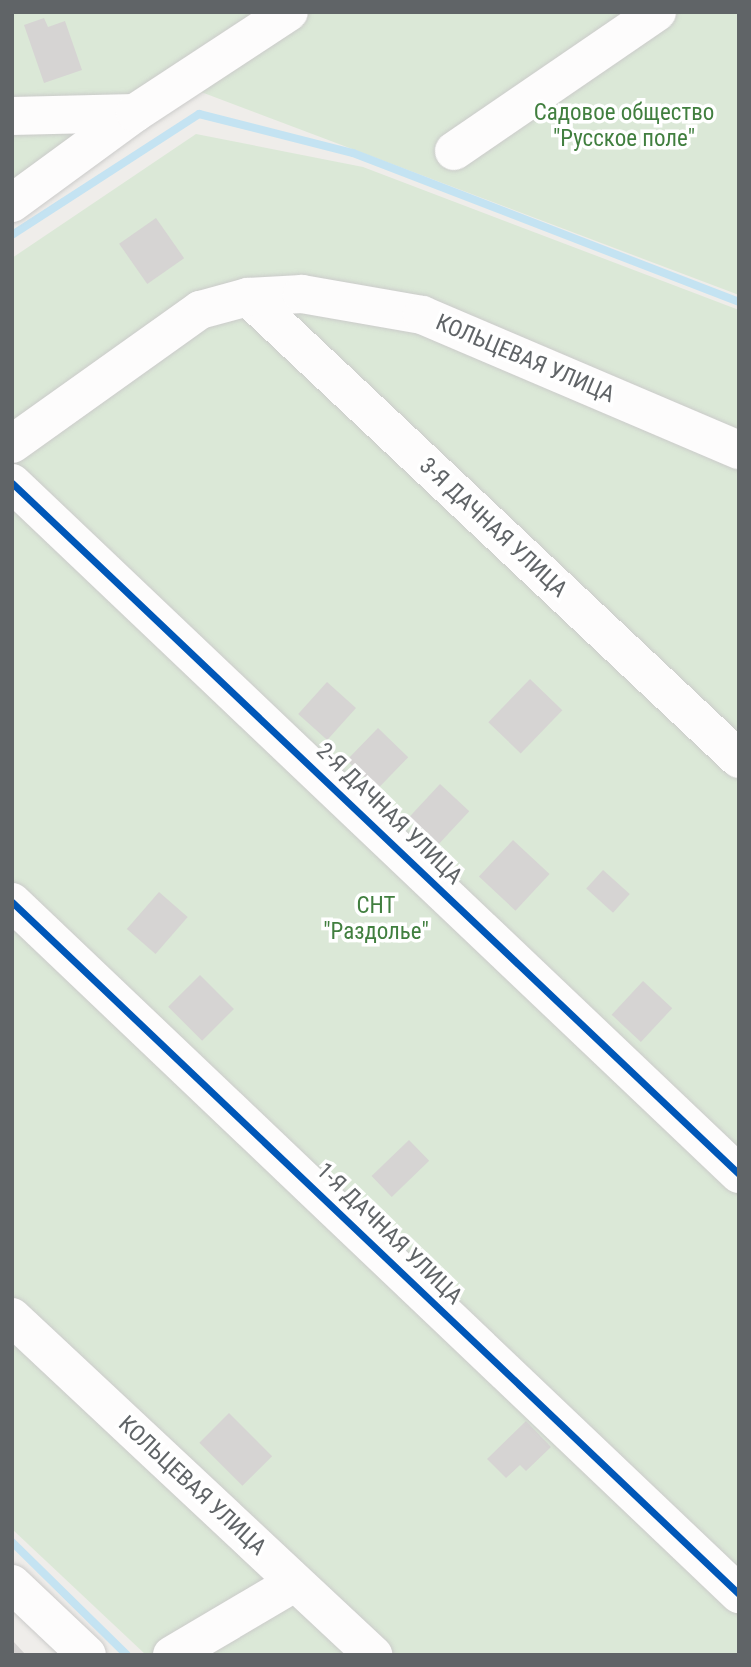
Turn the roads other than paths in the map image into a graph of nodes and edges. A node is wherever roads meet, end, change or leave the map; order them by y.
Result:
1 (289, 12) edge
2 (657, 12) edge
3 (135, 114) junction
4 (12, 116) edge
5 (454, 151) dead end
6 (12, 203) edge
7 (248, 297) junction
8 (12, 444) edge
9 (739, 450) edge
10 (12, 483) edge
11 (739, 759) edge
12 (12, 902) edge
13 (739, 1174) edge
14 (12, 1317) edge
15 (294, 1583) junction
16 (12, 1584) edge
17 (739, 1594) edge
18 (87, 1655) edge
19 (172, 1655) edge
20 (373, 1655) edge

1 - 3 street
2 - 5 street
3 - 4 street
3 - 6 street
7 - 8 street, КОЛЬЦЕВАЯ УЛИЦА
7 - 9 street, КОЛЬЦЕВАЯ УЛИЦА
7 - 11 street, 3-Я ДАЧНАЯ УЛИЦА
10 - 13 street, 2-Я ДАЧНАЯ УЛИЦА
12 - 17 street, 1-Я ДАЧНАЯ УЛИЦА
14 - 15 street, КОЛЬЦЕВАЯ УЛИЦА
15 - 19 street
15 - 20 street, КОЛЬЦЕВАЯ УЛИЦА
16 - 18 street

